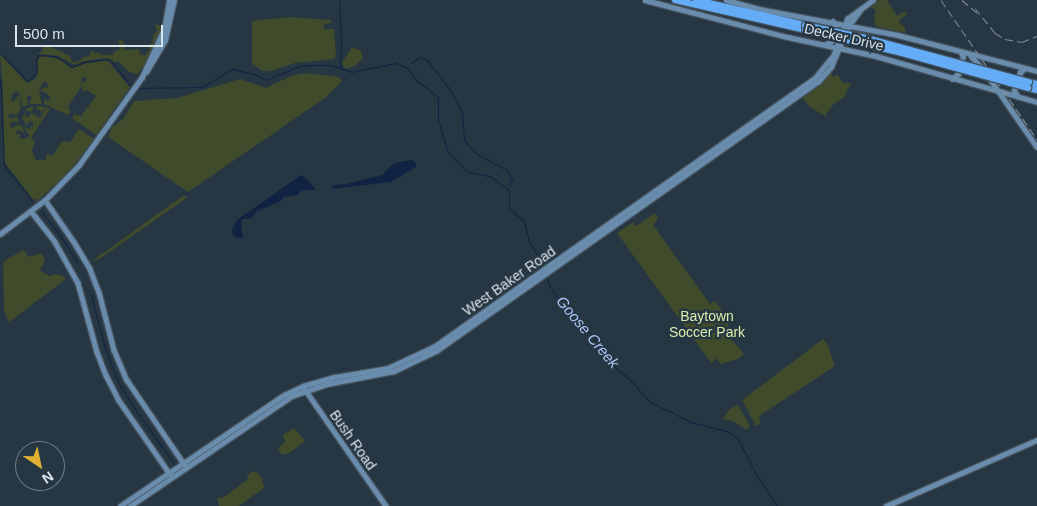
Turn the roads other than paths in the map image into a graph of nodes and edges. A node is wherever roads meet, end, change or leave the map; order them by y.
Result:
1 (169, 0) edge
2 (174, 0) edge
3 (645, 0) edge
4 (675, 0) edge
5 (696, 0) edge
6 (726, 0) edge
7 (873, 0) edge
8 (833, 22) junction
9 (846, 24) junction
10 (857, 27) junction
11 (805, 28) junction
12 (164, 29) junction
13 (165, 40) junction
14 (826, 44) junction
15 (838, 48) junction
16 (849, 50) junction
17 (960, 52) junction
18 (980, 60) junction
19 (1026, 69) junction
20 (1037, 71) edge
21 (142, 76) junction
22 (952, 79) junction
23 (993, 84) junction
24 (1037, 84) edge
25 (1028, 85) junction
26 (989, 89) junction
27 (1037, 90) edge
28 (998, 92) junction
29 (1005, 96) junction
30 (1018, 97) junction
31 (1037, 102) edge
32 (1037, 147) edge
33 (44, 200) junction
34 (31, 211) junction
35 (0, 234) edge
36 (304, 388) junction
37 (1037, 440) edge
38 (185, 465) junction
39 (171, 475) junction
40 (120, 506) edge
41 (130, 506) edge
42 (386, 506) edge
43 (886, 506) edge

1 - 12 main road
2 - 13 main road
3 - 14 main road, Decker Drive
4 - 11 highway, Decker Drive
5 - 11 highway, Decker Drive
6 - 8 main road, Decker Drive
7 - 9 main road, West Baker Road
8 - 9 main road, Decker Drive
8 - 14 main road
9 - 10 main road, Decker Drive
9 - 15 main road, West Baker Road
10 - 16 main road
10 - 17 main road, Decker Drive
11 - 25 highway, Decker Drive, bridge
12 - 13 main road
12 - 21 main road
13 - 21 main road
14 - 15 main road, Decker Drive
15 - 16 main road, Decker Drive
15 - 36 main road, West Baker Road
16 - 22 main road, Decker Drive
17 - 18 main road, Decker Drive
17 - 22 main road
18 - 19 main road
18 - 23 main road
19 - 20 main road
19 - 30 main road
21 - 33 main road
22 - 26 main road, Decker Drive
23 - 26 main road
23 - 28 main road
24 - 25 highway, Decker Drive
25 - 27 highway, Decker Drive
26 - 28 main road, Decker Drive
28 - 29 main road
29 - 30 main road
29 - 32 main road
30 - 31 main road
33 - 34 main road
33 - 38 main road
34 - 35 main road
34 - 39 main road
36 - 38 main road, West Baker Road
36 - 42 main road, Bush Road
37 - 43 main road
38 - 39 main road, West Baker Road
39 - 40 main road, West Baker Road
39 - 41 main road, West Baker Road

